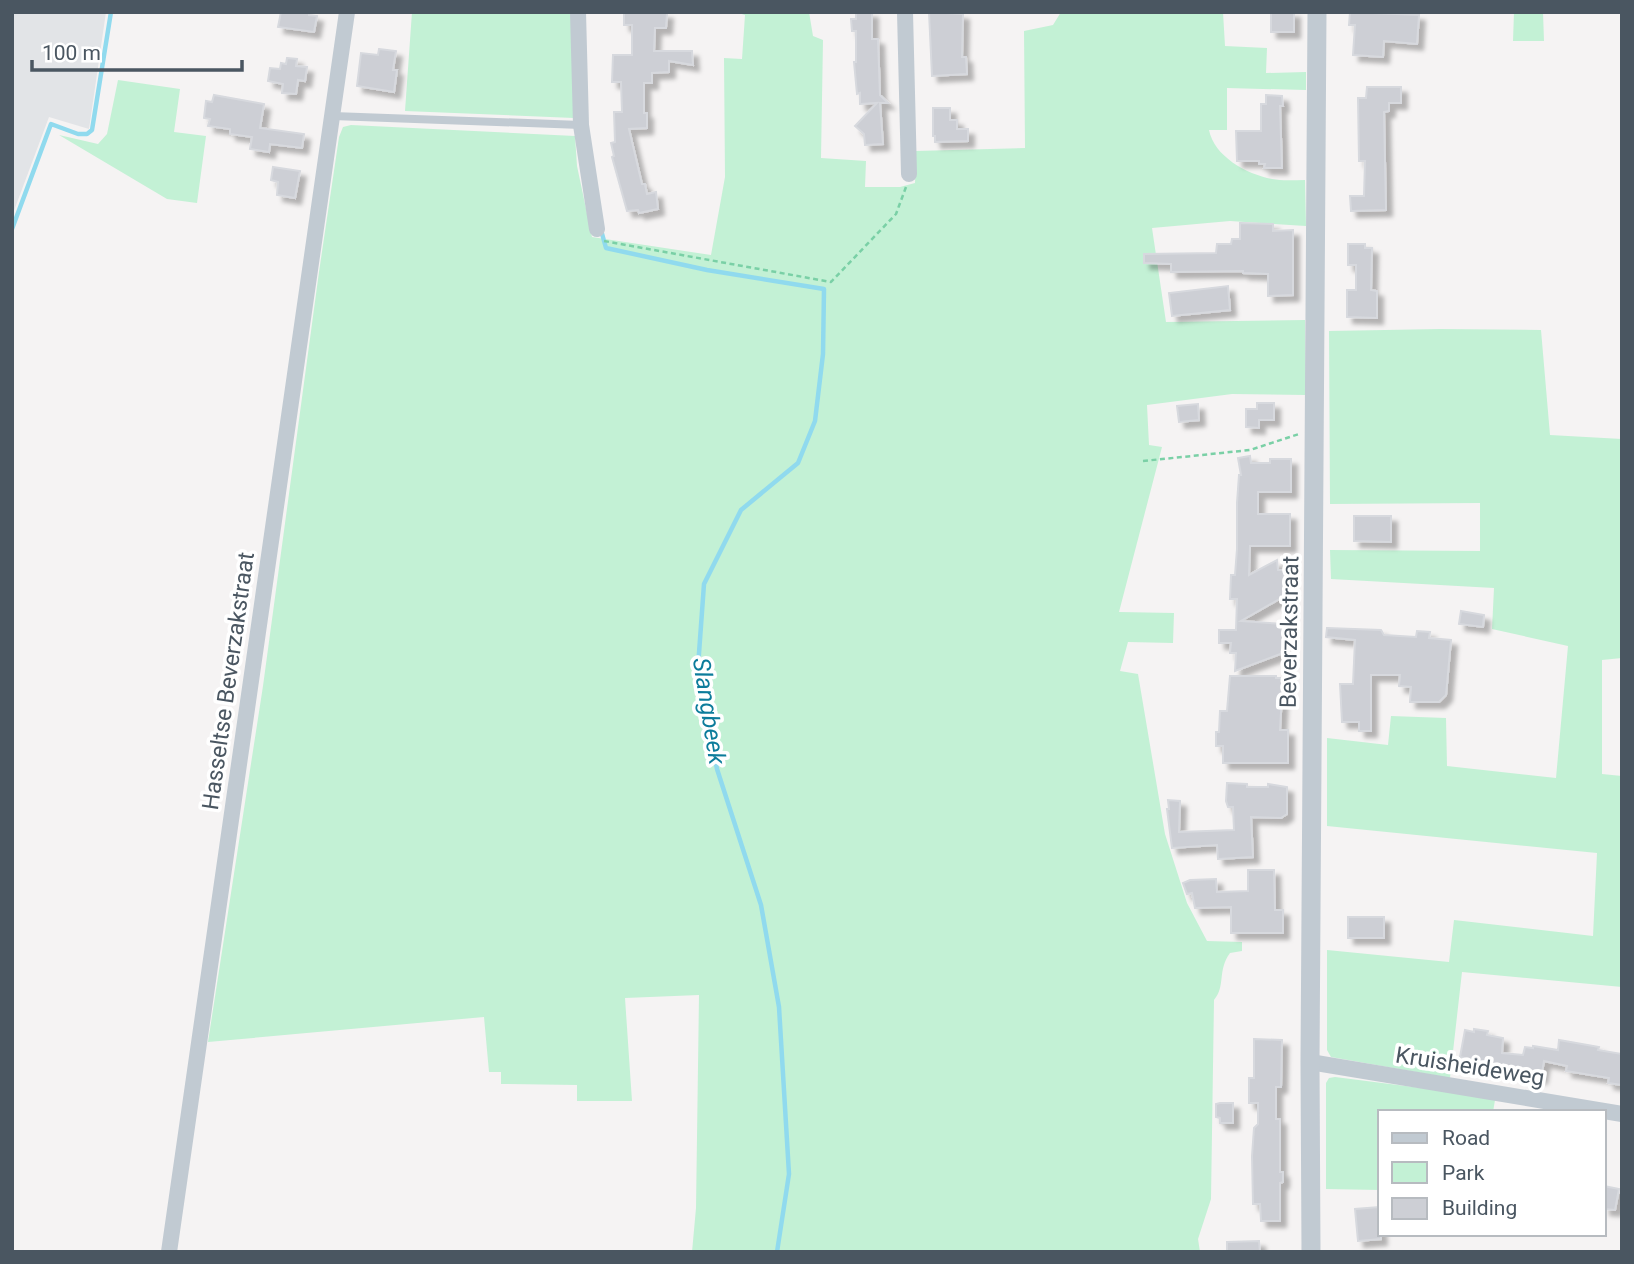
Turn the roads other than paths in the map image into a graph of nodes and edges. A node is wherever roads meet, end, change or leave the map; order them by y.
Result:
1 (347, 12) edge
2 (578, 12) edge
3 (905, 12) edge
4 (1317, 12) edge
5 (333, 116) junction
6 (581, 125) junction
7 (909, 174) road end
8 (597, 229) road end
9 (1310, 1062) junction
10 (1598, 1110) edge
11 (169, 1252) edge
12 (1311, 1252) edge

1 - 5 street, Hasseltse Beverzakstraat
2 - 6 street
3 - 7 street
4 - 9 street, Beverzakstraat
5 - 6 lane
5 - 11 street, Hasseltse Beverzakstraat
6 - 8 street
9 - 10 street, Kruisheideweg
9 - 12 street, Beverzakstraat

